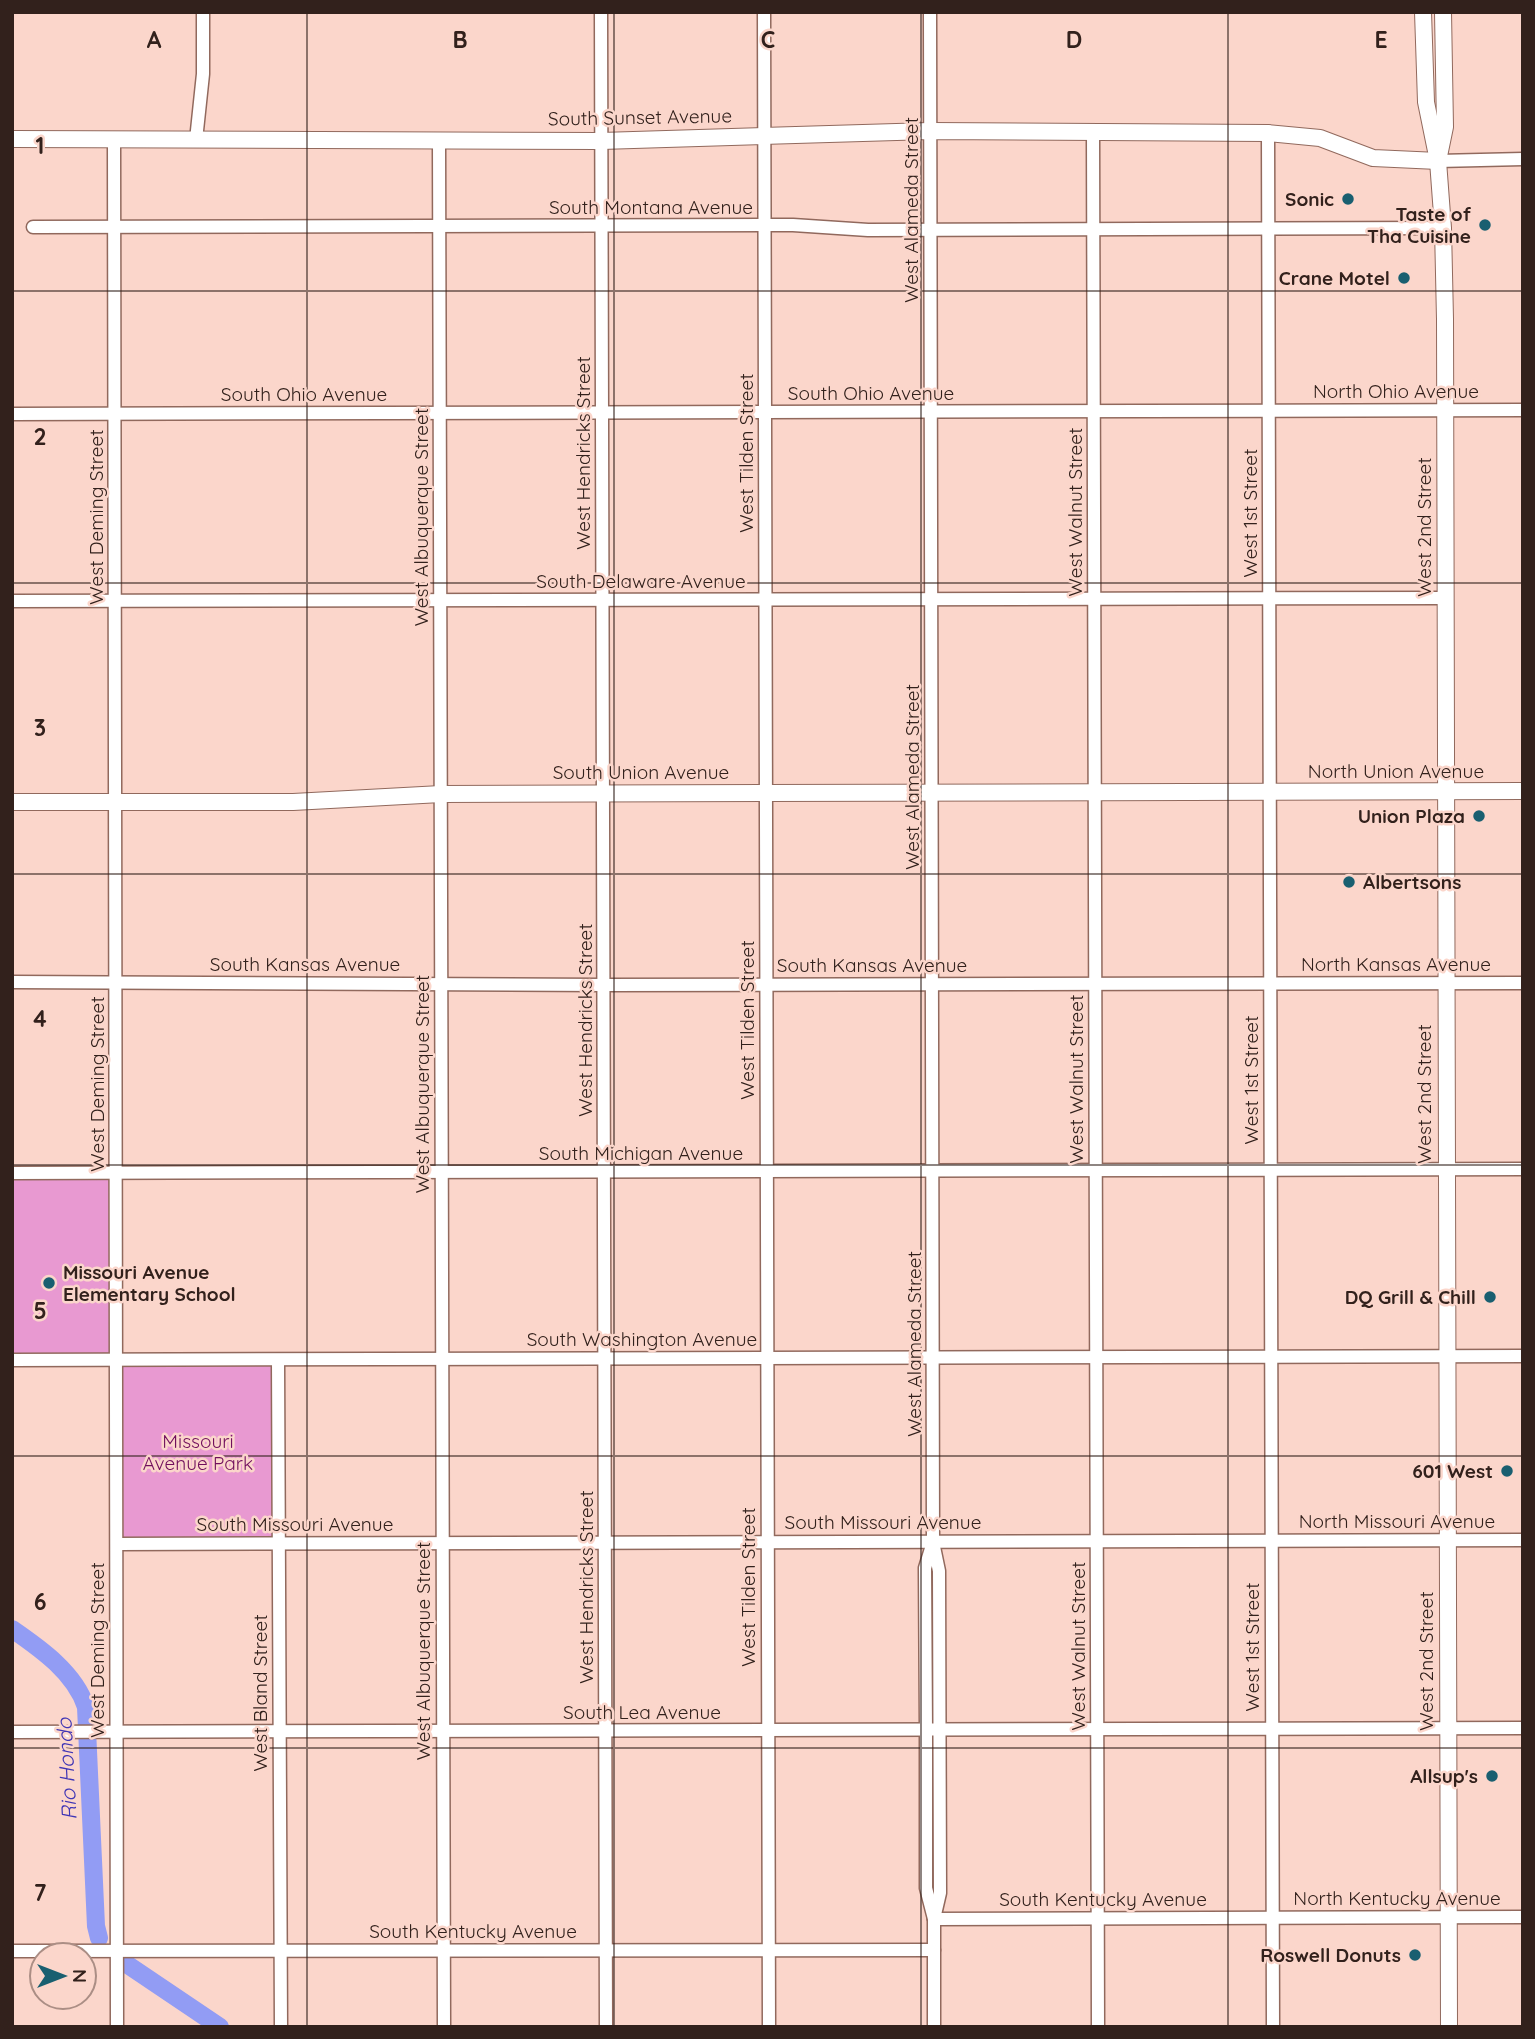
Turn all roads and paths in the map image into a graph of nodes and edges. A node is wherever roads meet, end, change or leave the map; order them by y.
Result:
1 (203, 12) edge
2 (601, 12) edge
3 (764, 12) edge
4 (930, 12) edge
5 (1423, 12) edge
6 (1443, 12) edge
7 (930, 131) junction
8 (1094, 132) junction
9 (1268, 133) junction
10 (764, 136) junction
11 (12, 139) edge
12 (114, 140) junction
13 (196, 140) junction
14 (439, 141) junction
15 (601, 141) junction
16 (1523, 159) edge
17 (1438, 162) junction
18 (765, 225) junction
19 (33, 227) dead end
20 (439, 227) junction
21 (601, 227) junction
22 (114, 228) junction
23 (1443, 228) junction
24 (1094, 229) junction
25 (1268, 229) junction
26 (930, 230) junction
27 (1445, 410) junction
28 (1523, 410) edge
29 (1094, 411) junction
30 (1269, 411) junction
31 (931, 412) junction
32 (440, 413) junction
33 (765, 413) junction
34 (12, 414) edge
35 (115, 414) junction
36 (603, 414) junction
37 (1269, 597) junction
38 (1095, 598) junction
39 (1444, 598) junction
40 (931, 599) junction
41 (603, 600) junction
42 (765, 600) junction
43 (12, 601) edge
44 (116, 601) junction
45 (440, 601) junction
46 (1523, 791) edge
47 (1269, 792) junction
48 (1444, 792) junction
49 (1095, 793) junction
50 (441, 794) junction
51 (603, 794) junction
52 (766, 794) junction
53 (932, 794) junction
54 (12, 802) edge
55 (116, 802) junction
56 (12, 982) edge
57 (116, 982) junction
58 (1444, 983) junction
59 (1523, 983) edge
60 (932, 984) junction
61 (1095, 984) junction
62 (1270, 984) junction
63 (441, 985) junction
64 (604, 985) junction
65 (766, 985) junction
66 (1445, 1169) junction
67 (1523, 1169) edge
68 (932, 1170) junction
69 (1096, 1170) junction
70 (1270, 1170) junction
71 (604, 1171) junction
72 (441, 1172) junction
73 (766, 1172) junction
74 (12, 1173) edge
75 (116, 1173) junction
76 (1446, 1356) junction
77 (1523, 1356) edge
78 (1096, 1357) junction
79 (1271, 1357) junction
80 (767, 1358) junction
81 (933, 1358) junction
82 (442, 1359) junction
83 (604, 1359) junction
84 (12, 1360) edge
85 (117, 1360) junction
86 (278, 1360) junction
87 (1447, 1540) junction
88 (1523, 1540) edge
89 (1097, 1541) junction
90 (1271, 1541) junction
91 (767, 1542) junction
92 (933, 1542) junction
93 (442, 1543) junction
94 (605, 1543) junction
95 (117, 1544) junction
96 (279, 1544) junction
97 (1448, 1728) junction
98 (1523, 1728) edge
99 (768, 1730) junction
100 (1097, 1730) junction
101 (1272, 1730) junction
102 (605, 1731) junction
103 (926, 1731) junction
104 (940, 1731) junction
105 (12, 1732) edge
106 (279, 1732) junction
107 (443, 1732) junction
108 (117, 1733) junction
109 (1448, 1917) junction
110 (1523, 1917) edge
111 (1098, 1918) junction
112 (1272, 1918) junction
113 (934, 1919) junction
114 (606, 1950) junction
115 (769, 1950) junction
116 (934, 1950) junction
117 (12, 1951) edge
118 (116, 1951) junction
119 (281, 1951) junction
120 (443, 1951) junction
121 (117, 2027) edge
122 (281, 2027) edge
123 (443, 2027) edge
124 (606, 2027) edge
125 (769, 2027) edge
126 (934, 2027) edge
127 (1098, 2027) edge
128 (1272, 2027) edge
129 (1448, 2027) edge

1 - 13 street
2 - 15 street, West Hendricks Street
3 - 10 street, West Tilden Street
4 - 7 street, West Alameda Street
5 - 17 main road, West 2nd Street
6 - 17 main road, West 2nd Street
7 - 8 main road, South Sunset Avenue
7 - 10 main road, South Sunset Avenue
7 - 26 street, West Alameda Street
8 - 9 main road, South Sunset Avenue
8 - 24 street, West Walnut Street
9 - 17 main road, South Sunset Avenue
9 - 25 street, West 1st Street
10 - 15 main road, South Sunset Avenue
10 - 18 street, West Tilden Street
11 - 12 main road, South Sunset Avenue
12 - 13 main road, South Sunset Avenue
12 - 22 street, West Deming Street
13 - 14 main road, South Sunset Avenue
14 - 15 main road, South Sunset Avenue
14 - 20 street, West Albuquerque Street
15 - 21 street, West Hendricks Street
16 - 17 street
17 - 23 main road, West 2nd Street
18 - 21 street, South Montana Avenue
18 - 26 street, South Montana Avenue
18 - 33 street, West Tilden Street
19 - 22 street, South Montana Avenue
20 - 21 street, South Montana Avenue
20 - 22 street, South Montana Avenue
20 - 32 street, West Albuquerque Street
21 - 36 street, West Hendricks Street
22 - 35 street, West Deming Street
23 - 25 street, South Montana Avenue
23 - 27 main road, West 2nd Street
24 - 25 street, South Montana Avenue
24 - 26 street, South Montana Avenue
24 - 29 street, West Walnut Street
25 - 30 street, West 1st Street
26 - 31 street, West Alameda Street
27 - 28 street, North Ohio Avenue
27 - 30 street, North Ohio Avenue
27 - 39 main road, West 2nd Street
29 - 30 street, South Ohio Avenue
29 - 31 street, South Ohio Avenue
29 - 38 street, West Walnut Street
30 - 37 street, West 1st Street
31 - 33 street, South Ohio Avenue
31 - 40 street, West Alameda Street
32 - 35 street, South Ohio Avenue
32 - 36 street, South Ohio Avenue
32 - 45 street, West Albuquerque Street
33 - 36 street, South Ohio Avenue
33 - 42 street, West Tilden Street
34 - 35 street, South Ohio Avenue
35 - 44 street, West Deming Street
36 - 41 street, West Hendricks Street
37 - 38 street, South Delaware Avenue
37 - 39 street, South Delaware Avenue
37 - 47 street, West 1st Street
38 - 40 street, South Delaware Avenue
38 - 49 street, West Walnut Street
39 - 48 main road, West 2nd Street
40 - 42 street, South Delaware Avenue
40 - 53 street, West Alameda Street
41 - 42 street, South Delaware Avenue
41 - 45 street, South Delaware Avenue
41 - 51 street, West Hendricks Street
42 - 52 street, West Tilden Street
43 - 44 street, South Delaware Avenue
44 - 45 street, South Delaware Avenue
44 - 55 street, West Deming Street
45 - 50 street, West Albuquerque Street
46 - 48 main road, North Union Avenue
47 - 48 main road, North Union Avenue
47 - 49 main road, South Union Avenue
47 - 62 street, West 1st Street
48 - 58 main road, West 2nd Street
49 - 53 main road, South Union Avenue
49 - 61 street, West Walnut Street
50 - 51 main road, South Union Avenue
50 - 55 main road, South Union Avenue
50 - 63 street, West Albuquerque Street
51 - 52 main road, South Union Avenue
51 - 64 street, West Hendricks Street
52 - 53 main road, South Union Avenue
52 - 65 street, West Tilden Street
53 - 60 street, West Alameda Street
54 - 55 main road, South Union Avenue
55 - 57 street, West Deming Street
56 - 57 street, South Kansas Avenue
57 - 63 street, South Kansas Avenue
57 - 75 street, West Deming Street
58 - 59 street, North Kansas Avenue
58 - 62 street, North Kansas Avenue
58 - 66 main road, West 2nd Street
60 - 61 street, South Kansas Avenue
60 - 65 street, South Kansas Avenue
60 - 68 street, West Alameda Street
61 - 62 street, South Kansas Avenue
61 - 69 street, West Walnut Street
62 - 70 street, West 1st Street
63 - 64 street, South Kansas Avenue
63 - 72 street, West Albuquerque Street
64 - 65 street, South Kansas Avenue
64 - 71 street, West Hendricks Street
65 - 73 street, West Tilden Street
66 - 67 street, South Michigan Avenue
66 - 70 street, South Michigan Avenue
66 - 76 main road, West 2nd Street
68 - 69 street, South Michigan Avenue
68 - 73 street, South Michigan Avenue
68 - 81 street, West Alameda Street
69 - 70 street, South Michigan Avenue
69 - 78 street, West Walnut Street
70 - 79 street, West 1st Street
71 - 72 street, South Michigan Avenue
71 - 73 street, South Michigan Avenue
71 - 83 street, West Hendricks Street
72 - 75 street, South Michigan Avenue
72 - 82 street, West Albuquerque Street
73 - 80 street, West Tilden Street
74 - 75 street, South Michigan Avenue
75 - 85 street, West Deming Street
76 - 77 street, South Washington Avenue
76 - 79 street, South Washington Avenue
76 - 87 main road, West 2nd Street
78 - 79 street, South Washington Avenue
78 - 81 street, South Washington Avenue
78 - 89 street, West Walnut Street
79 - 90 street, West 1st Street
80 - 81 street, South Washington Avenue
80 - 83 street, South Washington Avenue
80 - 91 street, West Tilden Street
81 - 92 street, West Alameda Street
82 - 83 street, South Washington Avenue
82 - 86 street, South Washington Avenue
82 - 93 street, West Albuquerque Street
83 - 94 street, West Hendricks Street
84 - 85 street, South Washington Avenue
85 - 86 street, South Washington Avenue
85 - 95 street, West Deming Street
86 - 96 street, West Bland Street
87 - 88 street, North Missouri Avenue
87 - 90 street, North Missouri Avenue
87 - 97 main road, West 2nd Street
89 - 90 street, South Missouri Avenue
89 - 92 street, South Missouri Avenue
89 - 100 street, West Walnut Street
90 - 101 street, West 1st Street
91 - 92 street, South Missouri Avenue
91 - 94 street, South Missouri Avenue
91 - 99 street, West Tilden Street
92 - 103 street, West Alameda Street
92 - 104 street, West Alameda Street
93 - 94 street, South Missouri Avenue
93 - 96 street, South Missouri Avenue
93 - 107 street, West Albuquerque Street
94 - 102 street, West Hendricks Street
95 - 96 street, South Missouri Avenue
95 - 108 street, West Deming Street
96 - 106 street, West Bland Street
97 - 98 street, South Lea Avenue
97 - 101 street, South Lea Avenue
97 - 109 main road, West 2nd Street
99 - 102 street, South Lea Avenue
99 - 103 street, South Lea Avenue
99 - 115 street, West Tilden Street
100 - 101 street, South Lea Avenue
100 - 104 street, South Lea Avenue
100 - 111 street, West Walnut Street
101 - 112 street, West 1st Street
102 - 107 street, South Lea Avenue
102 - 114 street, West Hendricks Street
103 - 104 street, South Lea Avenue
103 - 113 street, West Alameda Street
104 - 113 street, West Alameda Street
105 - 108 street, South Lea Avenue
106 - 107 street, South Lea Avenue
106 - 108 street, South Lea Avenue
106 - 119 street, West Bland Street
107 - 120 street, West Albuquerque Street
108 - 118 street, West Deming Street
109 - 110 street, North Kentucky Avenue
109 - 112 street, North Kentucky Avenue
109 - 129 main road, West 2nd Street
111 - 112 street, South Kentucky Avenue
111 - 113 street, South Kentucky Avenue
111 - 127 street, West Walnut Street
112 - 128 street, West 1st Street
113 - 116 street, West Alameda Street
114 - 115 street, South Kentucky Avenue
114 - 120 street, South Kentucky Avenue
114 - 124 street, West Hendricks Street
115 - 116 street, South Kentucky Avenue
115 - 125 street, West Tilden Street
116 - 126 street, West Alameda Street
117 - 118 street, South Kentucky Avenue
118 - 119 street, South Kentucky Avenue
118 - 121 street, West Deming Street
119 - 120 street, South Kentucky Avenue
119 - 122 street, West Bland Street
120 - 123 street, West Albuquerque Street

